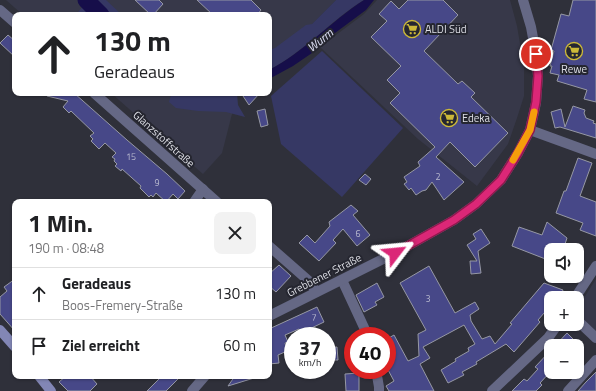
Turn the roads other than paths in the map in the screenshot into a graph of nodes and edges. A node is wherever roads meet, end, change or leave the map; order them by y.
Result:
1 (523, 0) edge
2 (0, 10) edge
3 (12, 20) edge
4 (97, 96) edge
5 (530, 130) junction
6 (596, 154) edge
7 (203, 189) junction
8 (196, 199) edge
9 (215, 199) edge
10 (272, 249) edge
11 (596, 266) edge
12 (342, 280) junction
13 (580, 291) edge
14 (316, 292) junction
15 (272, 314) edge
16 (364, 327) edge
17 (584, 327) edge
18 (0, 330) edge
19 (553, 331) edge
20 (596, 338) edge
21 (12, 344) edge
22 (596, 360) edge
23 (41, 379) edge
24 (202, 379) edge
25 (378, 379) edge
26 (51, 391) edge
27 (192, 391) edge
28 (379, 391) edge
29 (492, 391) edge
30 (568, 391) edge

1 - 5 street, Grebbener Straße
2 - 3 street
4 - 7 street, Glanzstoffstraße
5 - 6 street
5 - 12 street, Grebbener Straße
7 - 8 street
7 - 9 street, Glanzstoffstraße
10 - 14 street
11 - 13 street
12 - 14 street, Grebbener Straße
12 - 16 street
14 - 15 street, Grebbener Straße
17 - 20 street
18 - 21 main road
19 - 29 street
22 - 30 street
23 - 26 main road
24 - 27 street
25 - 28 street

